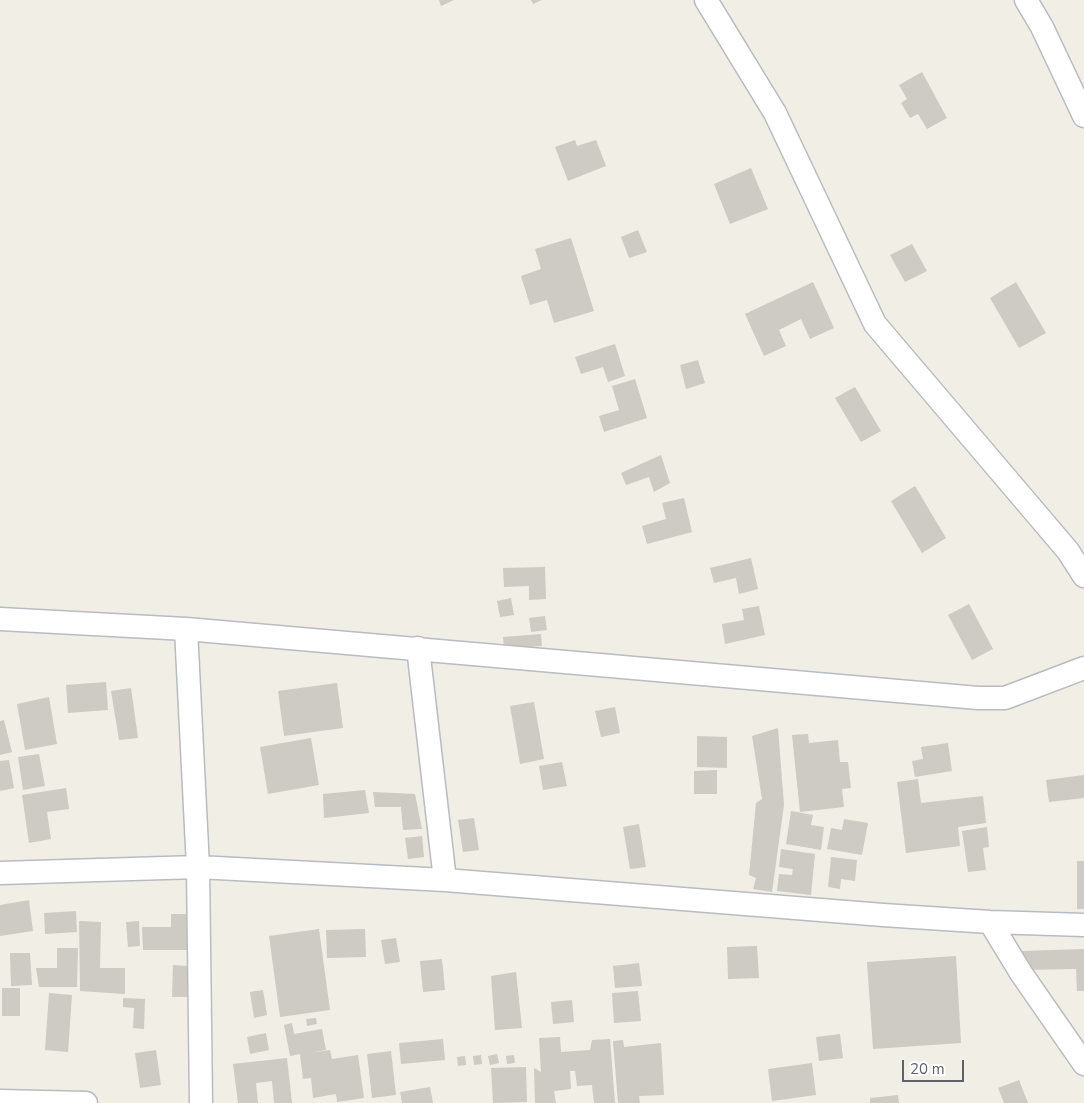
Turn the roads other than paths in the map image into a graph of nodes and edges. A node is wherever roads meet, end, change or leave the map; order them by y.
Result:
1 (706, 0) edge
2 (1026, 0) edge
3 (1084, 116) edge
4 (1084, 576) edge
5 (0, 619) edge
6 (186, 629) junction
7 (418, 648) junction
8 (1084, 668) edge
9 (198, 867) junction
10 (0, 873) edge
11 (445, 880) junction
12 (990, 922) junction
13 (1084, 925) edge
14 (1084, 1064) edge
15 (0, 1101) edge
16 (86, 1103) edge
17 (201, 1103) edge

1 - 4 street
2 - 3 street
5 - 6 street
6 - 7 street
6 - 9 street
7 - 8 street
7 - 11 street
9 - 10 street
9 - 11 street
9 - 17 street
11 - 12 street
12 - 13 street
12 - 14 street
15 - 16 street

